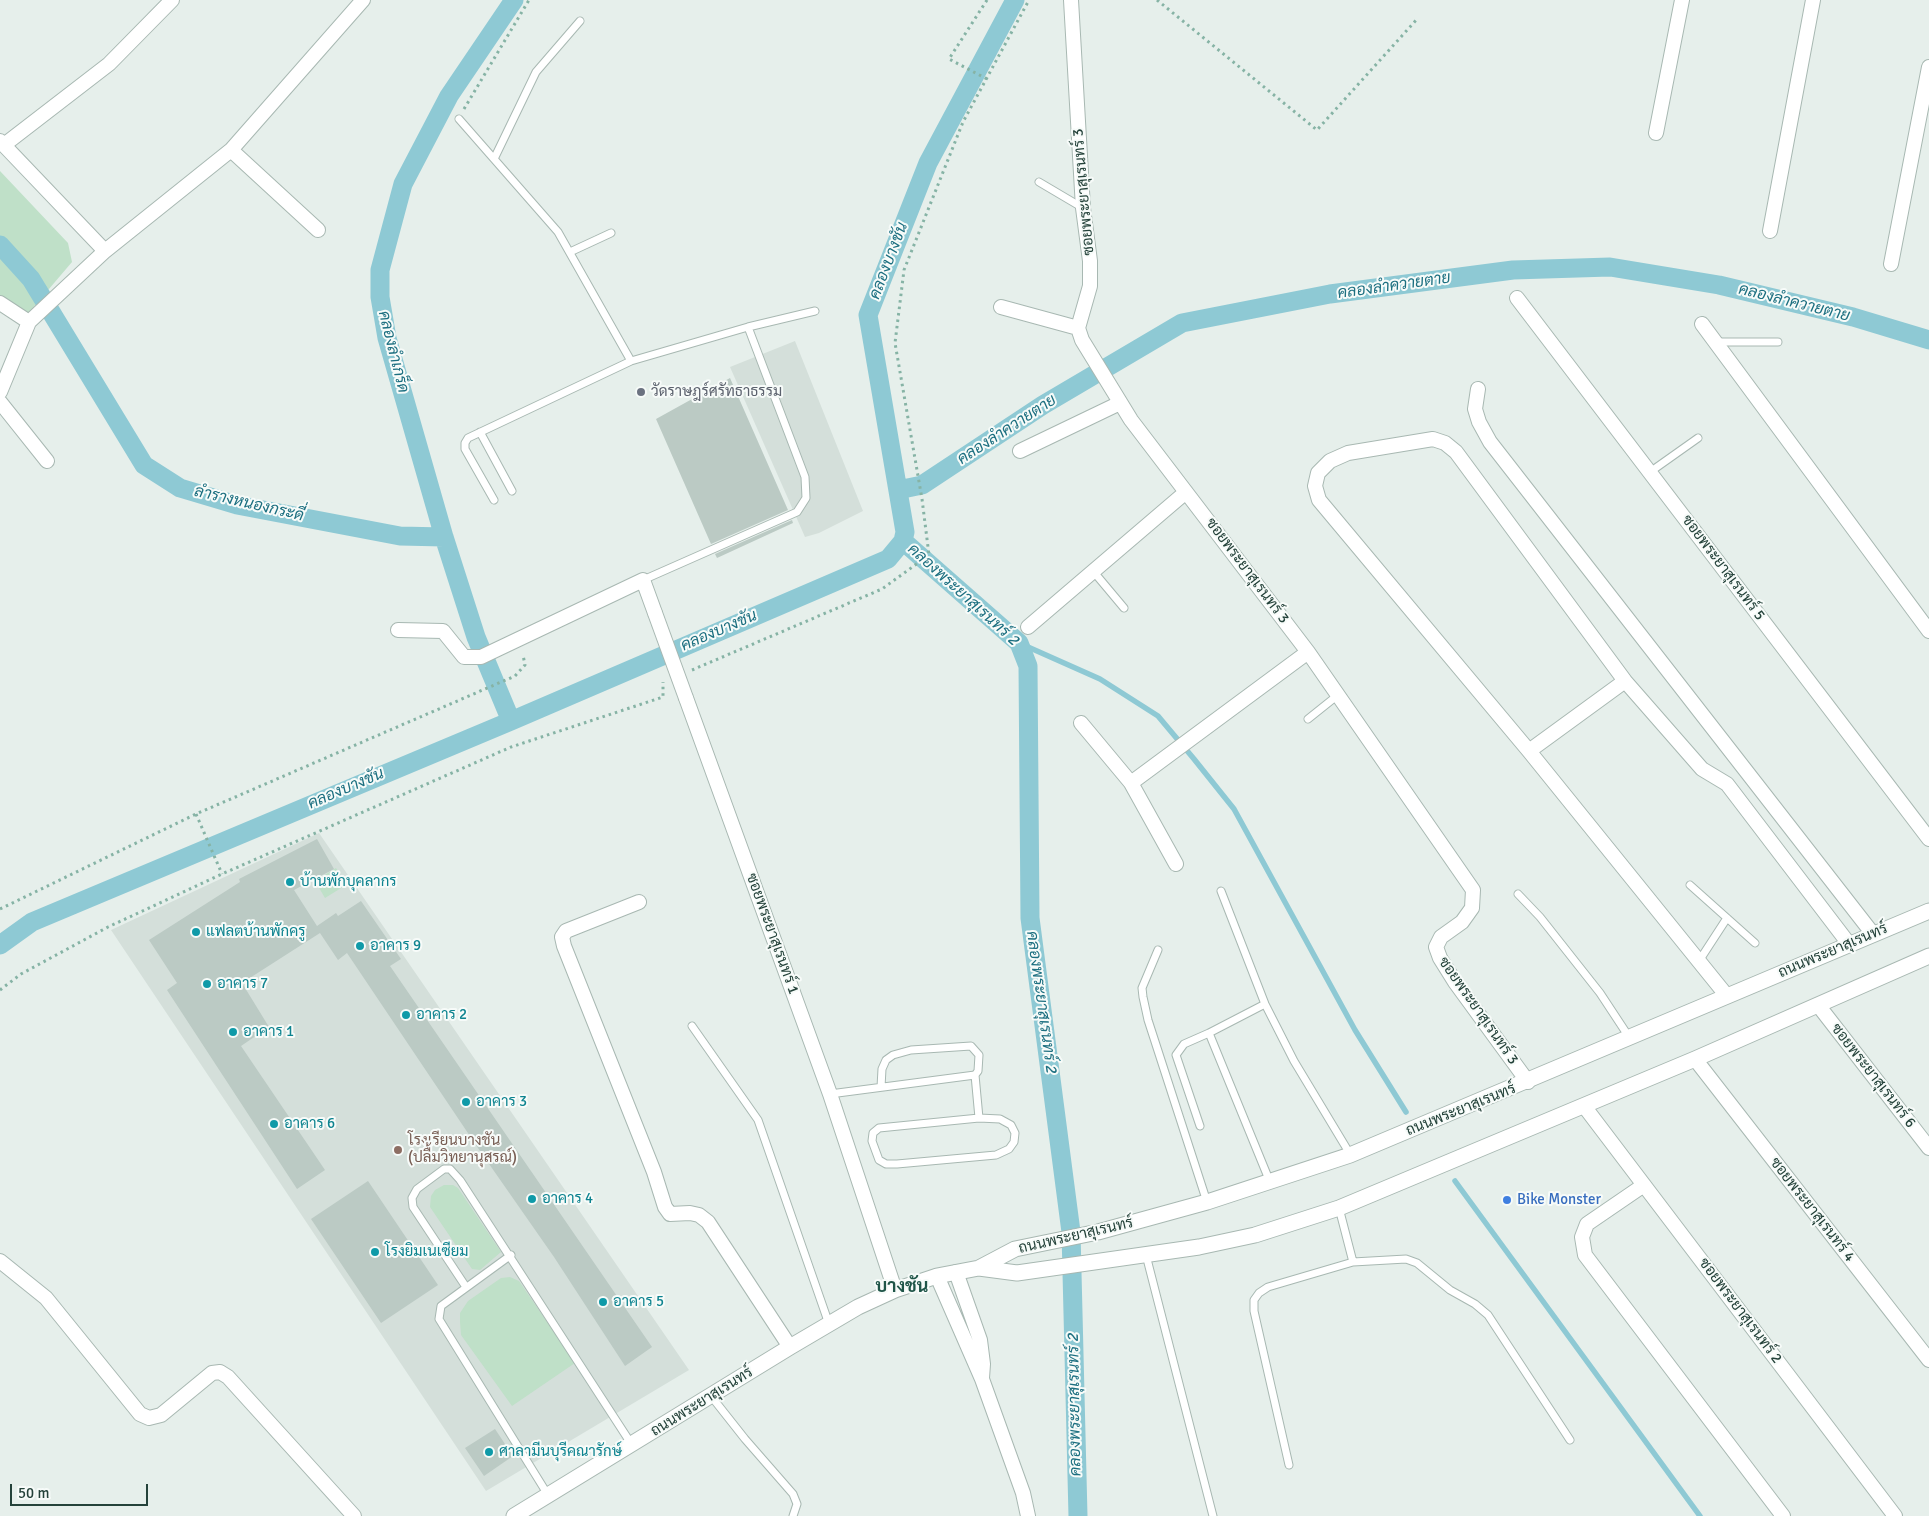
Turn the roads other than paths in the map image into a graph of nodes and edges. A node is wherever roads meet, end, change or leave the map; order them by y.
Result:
1 (172, 0) edge
2 (363, 0) edge
3 (1071, 0) edge
4 (1682, 0) edge
5 (1813, 0) edge
6 (580, 21) dead end
7 (1929, 67) edge
8 (459, 119) road end
9 (1656, 133) dead end
10 (2, 143) edge
11 (231, 150) junction
12 (494, 159) junction
13 (1039, 182) dead end
14 (1083, 208) junction
15 (318, 230) dead end
16 (1770, 231) dead end
17 (611, 233) dead end
18 (105, 251) junction
19 (570, 252) junction
20 (1891, 264) dead end
21 (1517, 298) dead end
22 (0, 302) edge
23 (1001, 307) dead end
24 (815, 311) dead end
25 (33, 318) junction
26 (1702, 324) dead end
27 (748, 327) junction
28 (1080, 334) junction
29 (1716, 342) junction
30 (1778, 342) dead end
31 (631, 361) junction
32 (1478, 389) dead end
33 (0, 392) edge
34 (1117, 399) junction
35 (0, 402) edge
36 (480, 432) junction
37 (1698, 438) dead end
38 (1020, 451) dead end
39 (47, 461) dead end
40 (1650, 472) junction
41 (512, 491) dead end
42 (1186, 492) junction
43 (494, 500) dead end
44 (1093, 571) junction
45 (643, 580) junction
46 (1124, 608) dead end
47 (1028, 627) dead end
48 (398, 630) dead end
49 (1929, 631) edge
50 (1308, 652) junction
51 (1625, 681) junction
52 (1338, 695) junction
53 (1308, 719) dead end
54 (1081, 723) dead end
55 (1529, 751) junction
56 (1131, 782) junction
57 (1929, 839) edge
58 (1176, 864) dead end
59 (1690, 885) dead end
60 (1221, 891) dead end
61 (1518, 894) dead end
62 (640, 902) dead end
63 (1929, 911) edge
64 (1727, 918) junction
65 (1874, 934) junction
66 (1755, 943) dead end
67 (1849, 944) junction
68 (1158, 950) dead end
69 (1929, 956) edge
70 (1698, 962) junction
71 (1727, 996) junction
72 (1265, 1004) junction
73 (1818, 1005) junction
74 (692, 1026) dead end
75 (1209, 1033) junction
76 (1629, 1037) junction
77 (1695, 1059) junction
78 (974, 1076) junction
79 (1528, 1082) junction
80 (880, 1087) junction
81 (830, 1094) junction
82 (1584, 1106) junction
83 (979, 1118) junction
84 (1200, 1126) dead end
85 (1929, 1148) edge
86 (1350, 1155) junction
87 (1270, 1183) junction
88 (1644, 1185) junction
89 (1208, 1202) junction
90 (1339, 1208) junction
91 (511, 1255) junction
92 (1146, 1255) junction
93 (0, 1261) edge
94 (1353, 1262) junction
95 (979, 1268) junction
96 (956, 1272) junction
97 (937, 1276) junction
98 (466, 1286) junction
99 (895, 1290) junction
100 (829, 1324) junction
101 (790, 1347) junction
102 (1929, 1360) edge
103 (982, 1379) junction
104 (712, 1396) junction
105 (1570, 1440) dead end
106 (632, 1445) junction
107 (1289, 1465) dead end
108 (548, 1495) junction
109 (354, 1516) edge
110 (514, 1516) edge
111 (793, 1516) edge
112 (1028, 1516) edge
113 (1212, 1516) edge
114 (1783, 1516) edge
115 (1895, 1516) edge

1 - 10 street
2 - 11 street
3 - 14 street, ซอยพระยาสุเรนทร์ 3
4 - 9 street
5 - 16 street
6 - 12 lane
7 - 20 street
8 - 12 lane
10 - 18 street
11 - 15 street
11 - 18 street
12 - 19 lane
13 - 14 lane
14 - 28 street, ซอยพระยาสุเรนทร์ 3
17 - 19 lane
18 - 25 street
19 - 31 lane
21 - 40 street, ซอยพระยาสุเรนทร์ 5
22 - 25 street
23 - 28 street
24 - 27 lane
25 - 33 street
26 - 29 street
27 - 31 lane
27 - 45 lane
28 - 34 street, ซอยพระยาสุเรนทร์ 3
29 - 30 lane
29 - 49 street
31 - 36 lane
32 - 65 street
34 - 38 street
34 - 42 street, ซอยพระยาสุเรนทร์ 3
35 - 39 street
36 - 41 lane
36 - 43 lane
37 - 40 lane
40 - 57 street, ซอยพระยาสุเรนทร์ 5
42 - 44 street
42 - 50 street, ซอยพระยาสุเรนทร์ 3
44 - 46 lane
44 - 47 street
45 - 48 street
45 - 81 street, ซอยพระยาสุเรนทร์ 1, bridge
50 - 52 street, ซอยพระยาสุเรนทร์ 3
50 - 56 street
51 - 55 street
51 - 55 street
51 - 67 street
52 - 53 lane
52 - 79 street, ซอยพระยาสุเรนทร์ 3
54 - 56 street
55 - 70 street
56 - 58 street
59 - 64 lane
60 - 72 lane
61 - 76 lane
62 - 101 street
63 - 65 street, ถนนพระยาสุเรนทร์
64 - 66 lane
64 - 70 lane
65 - 67 street, ถนนพระยาสุเรนทร์
67 - 71 street, ถนนพระยาสุเรนทร์
68 - 89 lane
69 - 73 street, ถนนพระยาสุเรนทร์
70 - 71 street
71 - 76 street, ถนนพระยาสุเรนทร์
72 - 75 lane
72 - 86 lane
73 - 77 street, ถนนพระยาสุเรนทร์
73 - 85 street, ซอยพระยาสุเรนทร์ 6
74 - 100 lane
75 - 84 lane
75 - 87 lane
76 - 79 street, ถนนพระยาสุเรนทร์
77 - 82 street, ถนนพระยาสุเรนทร์
77 - 102 street, ซอยพระยาสุเรนทร์ 4
78 - 80 lane
78 - 80 lane
78 - 83 lane
79 - 86 street, ถนนพระยาสุเรนทร์
80 - 81 lane
81 - 99 street, ซอยพระยาสุเรนทร์ 1
82 - 88 street, ซอยพระยาสุเรนทร์ 2
82 - 90 street, ถนนพระยาสุเรนทร์
83 - 83 lane
86 - 87 street, ถนนพระยาสุเรนทร์
87 - 89 street, ถนนพระยาสุเรนทร์
88 - 114 street
88 - 115 street, ซอยพระยาสุเรนทร์ 2
89 - 95 street, ถนนพระยาสุเรนทร์
90 - 92 street, ถนนพระยาสุเรนทร์
90 - 94 lane
91 - 98 lane
91 - 98 lane
91 - 106 lane
92 - 95 street, ถนนพระยาสุเรนทร์
92 - 113 lane
93 - 109 street
94 - 105 lane
94 - 107 lane
95 - 96 street, ถนนพระยาสุเรนทร์
96 - 97 street, ถนนพระยาสุเรนทร์
96 - 103 street
97 - 99 street, ถนนพระยาสุเรนทร์
97 - 103 street
98 - 108 lane
99 - 100 street, ถนนพระยาสุเรนทร์
100 - 101 street, ถนนพระยาสุเรนทร์
101 - 104 street, ถนนพระยาสุเรนทร์
103 - 112 street
104 - 106 street, ถนนพระยาสุเรนทร์
104 - 111 lane
106 - 108 street, ถนนพระยาสุเรนทร์
108 - 110 street, ถนนพระยาสุเรนทร์

